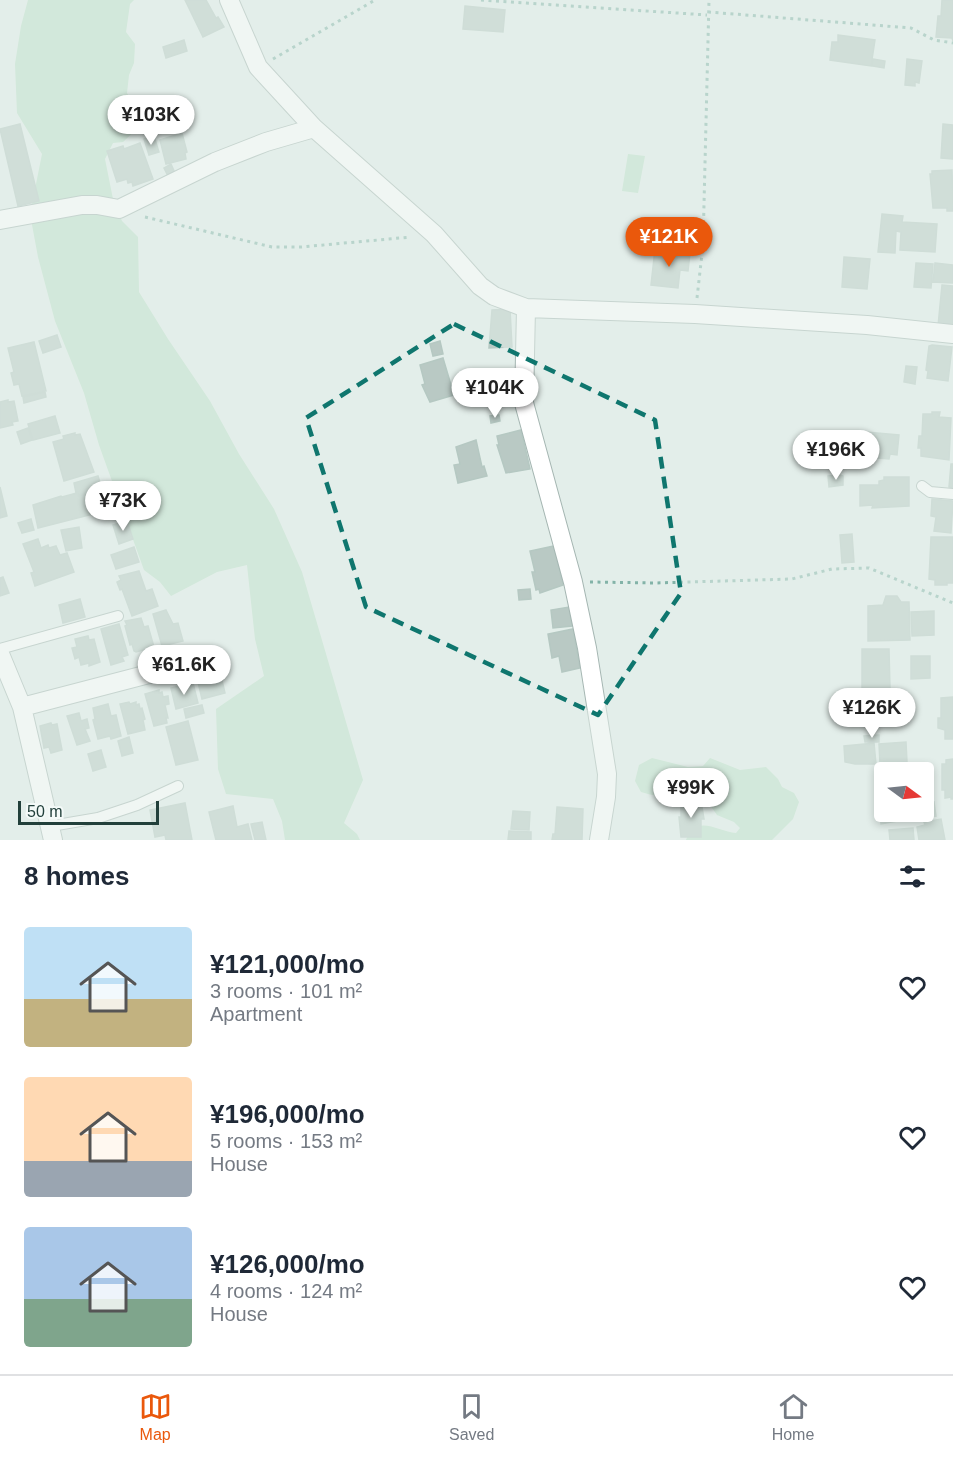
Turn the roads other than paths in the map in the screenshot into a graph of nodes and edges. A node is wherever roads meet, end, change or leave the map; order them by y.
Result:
1 (229, 0) edge
2 (314, 128) junction
3 (0, 220) edge
4 (526, 308) junction
5 (953, 334) edge
6 (922, 486) dead end
7 (953, 494) edge
8 (118, 616) dead end
9 (0, 649) edge
10 (0, 654) edge
11 (214, 657) dead end
12 (22, 707) junction
13 (178, 786) dead end
14 (52, 833) edge
15 (599, 840) edge

1 - 2 street
2 - 3 street
2 - 4 street
4 - 5 street
4 - 15 street
6 - 7 lane
8 - 9 lane
10 - 12 street
11 - 12 street
12 - 14 street
13 - 14 lane

